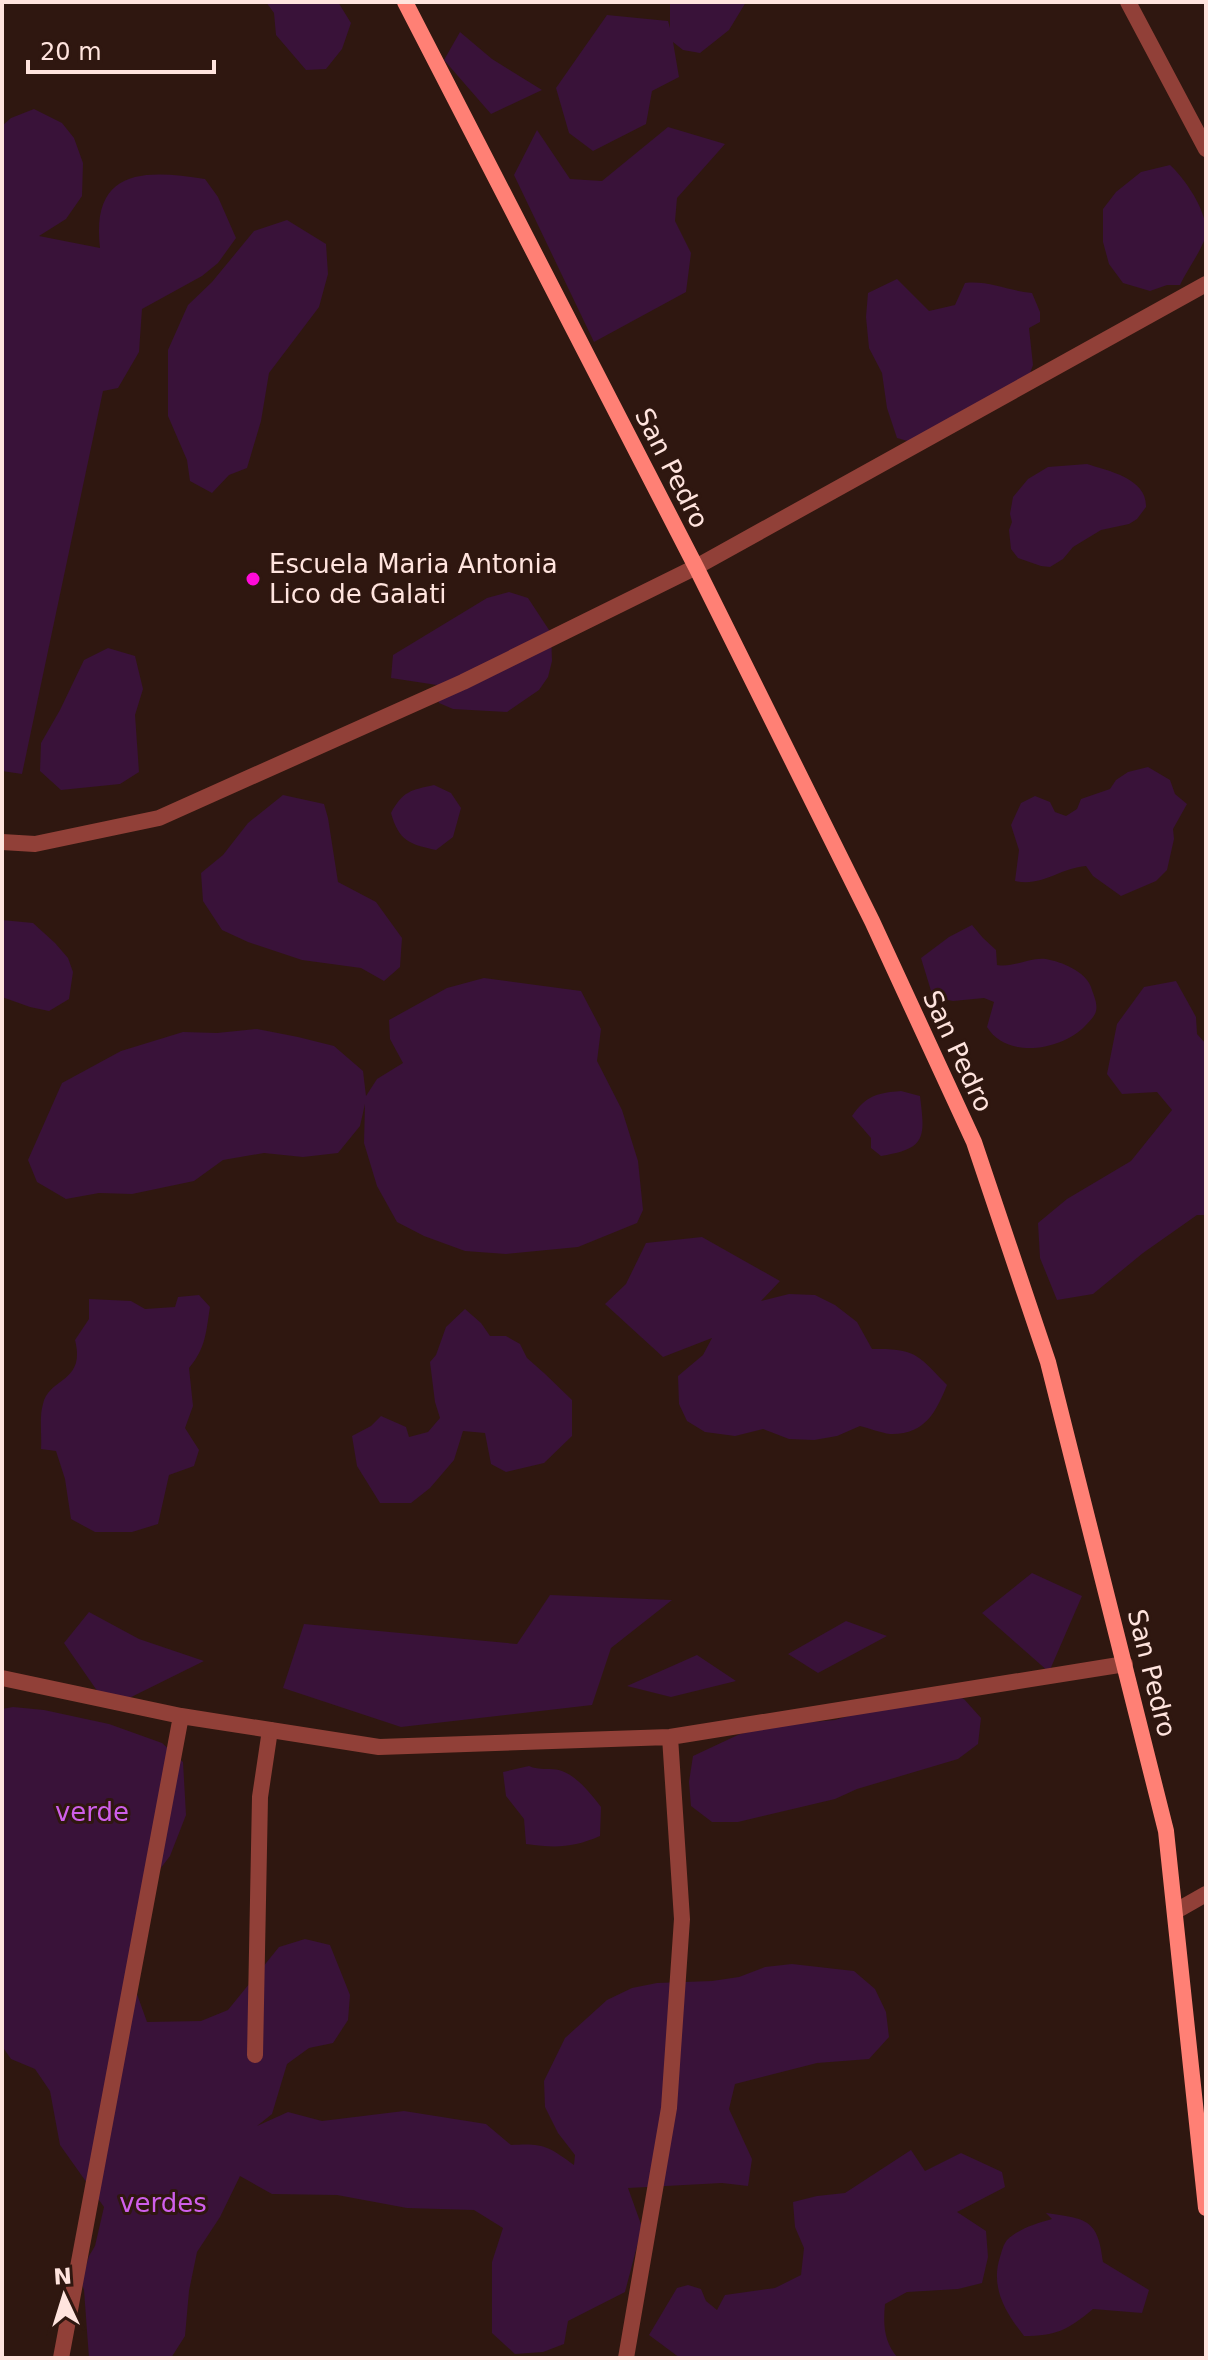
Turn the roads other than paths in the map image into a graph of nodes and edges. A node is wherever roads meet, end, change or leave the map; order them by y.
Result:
1 (405, 2) edge
2 (1128, 2) edge
3 (1206, 149) edge
4 (1206, 284) edge
5 (696, 567) junction
6 (2, 842) edge
7 (1125, 1664) junction
8 (2, 1678) edge
9 (181, 1716) junction
10 (270, 1730) junction
11 (670, 1737) junction
12 (1206, 1894) edge
13 (1176, 1911) junction
14 (255, 2055) dead end
15 (1206, 2208) edge
16 (61, 2358) edge
17 (626, 2358) edge

1 - 5 main road, San Pedro
2 - 3 street
4 - 5 street
5 - 6 street
5 - 7 main road, San Pedro
7 - 11 street
7 - 13 main road, San Pedro
8 - 9 street
9 - 10 street
9 - 16 street
10 - 11 street
10 - 14 street
11 - 17 street
12 - 13 street
13 - 15 main road, San Pedro

